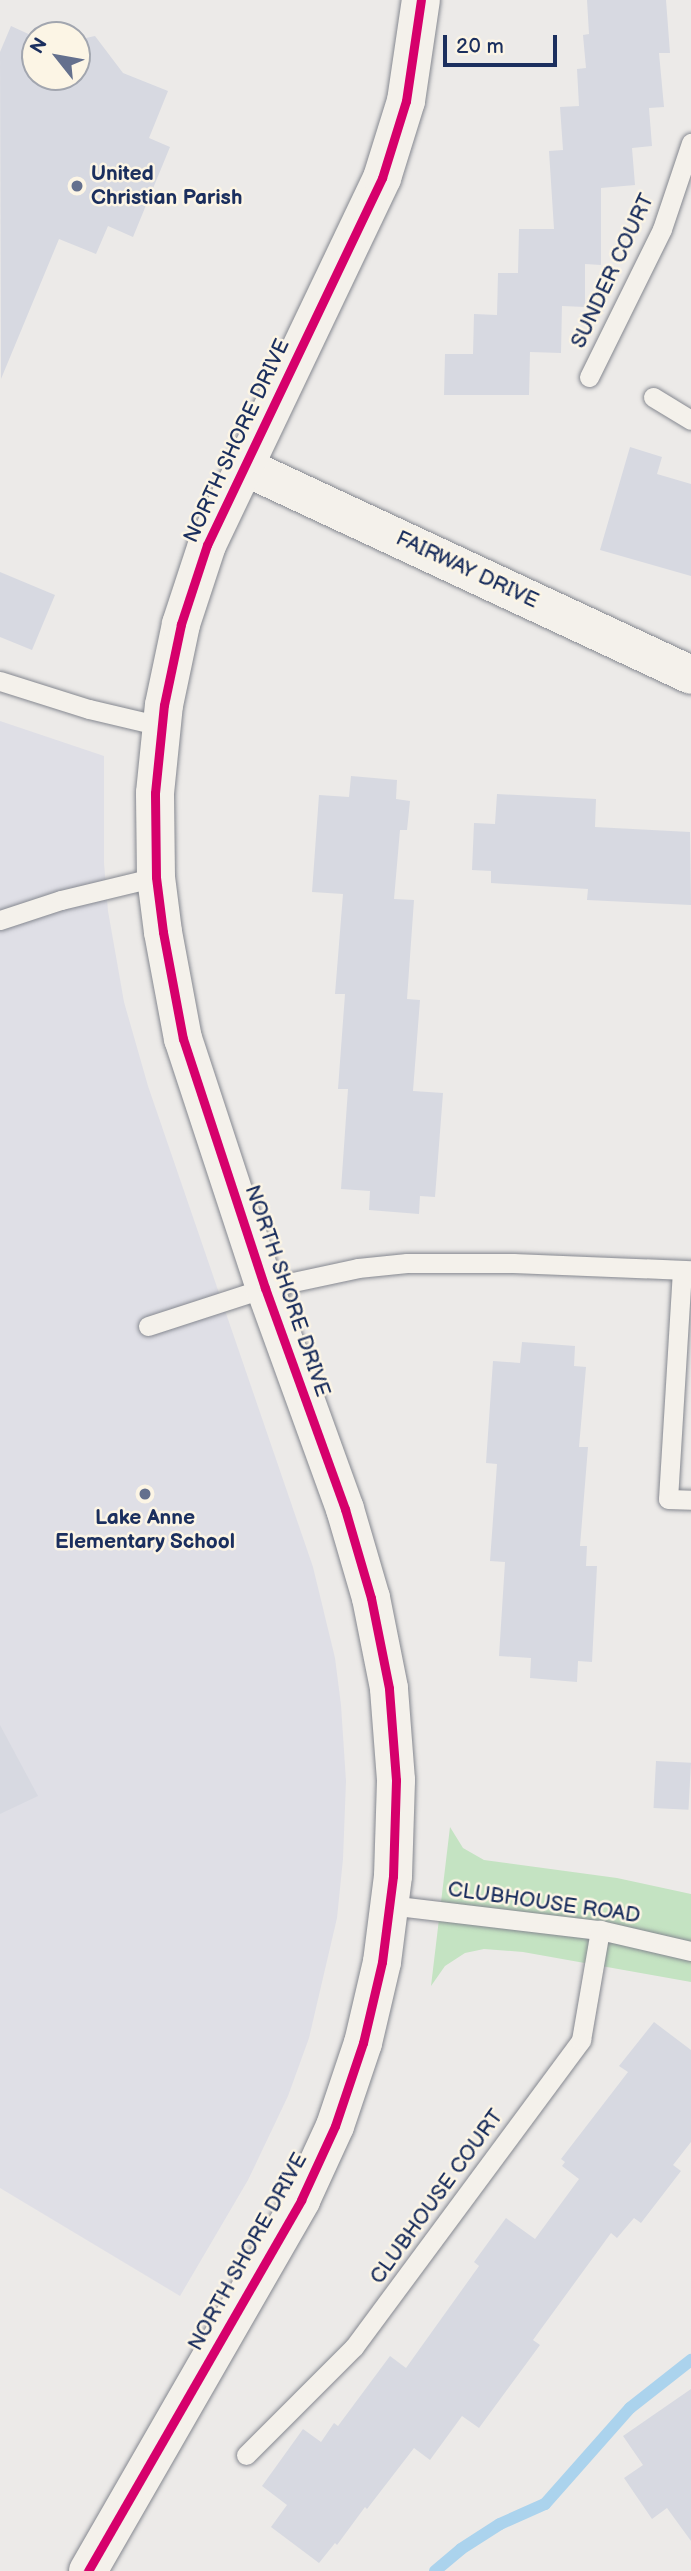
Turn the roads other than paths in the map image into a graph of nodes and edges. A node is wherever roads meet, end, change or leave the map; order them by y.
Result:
1 (421, 0) edge
2 (691, 143) edge
3 (589, 377) dead end
4 (653, 397) dead end
5 (691, 420) edge
6 (243, 466) junction
7 (691, 676) edge
8 (0, 681) edge
9 (161, 726) junction
10 (156, 877) junction
11 (0, 920) edge
12 (686, 1270) edge
13 (265, 1288) junction
14 (148, 1326) dead end
15 (691, 1500) edge
16 (389, 1905) junction
17 (600, 1930) junction
18 (691, 1951) edge
19 (246, 2455) dead end
20 (88, 2571) edge

1 - 6 street, NORTH SHORE DRIVE
2 - 3 lane, SUNDER COURT
4 - 5 lane
6 - 7 street, FAIRWAY DRIVE
6 - 9 street, NORTH SHORE DRIVE
8 - 9 lane
9 - 10 street, NORTH SHORE DRIVE
10 - 11 lane
10 - 13 street, NORTH SHORE DRIVE
12 - 13 lane
12 - 15 lane
13 - 14 lane
13 - 16 street, NORTH SHORE DRIVE
16 - 17 lane, CLUBHOUSE ROAD
16 - 20 street, NORTH SHORE DRIVE
17 - 18 lane, CLUBHOUSE ROAD
17 - 19 lane, CLUBHOUSE COURT

